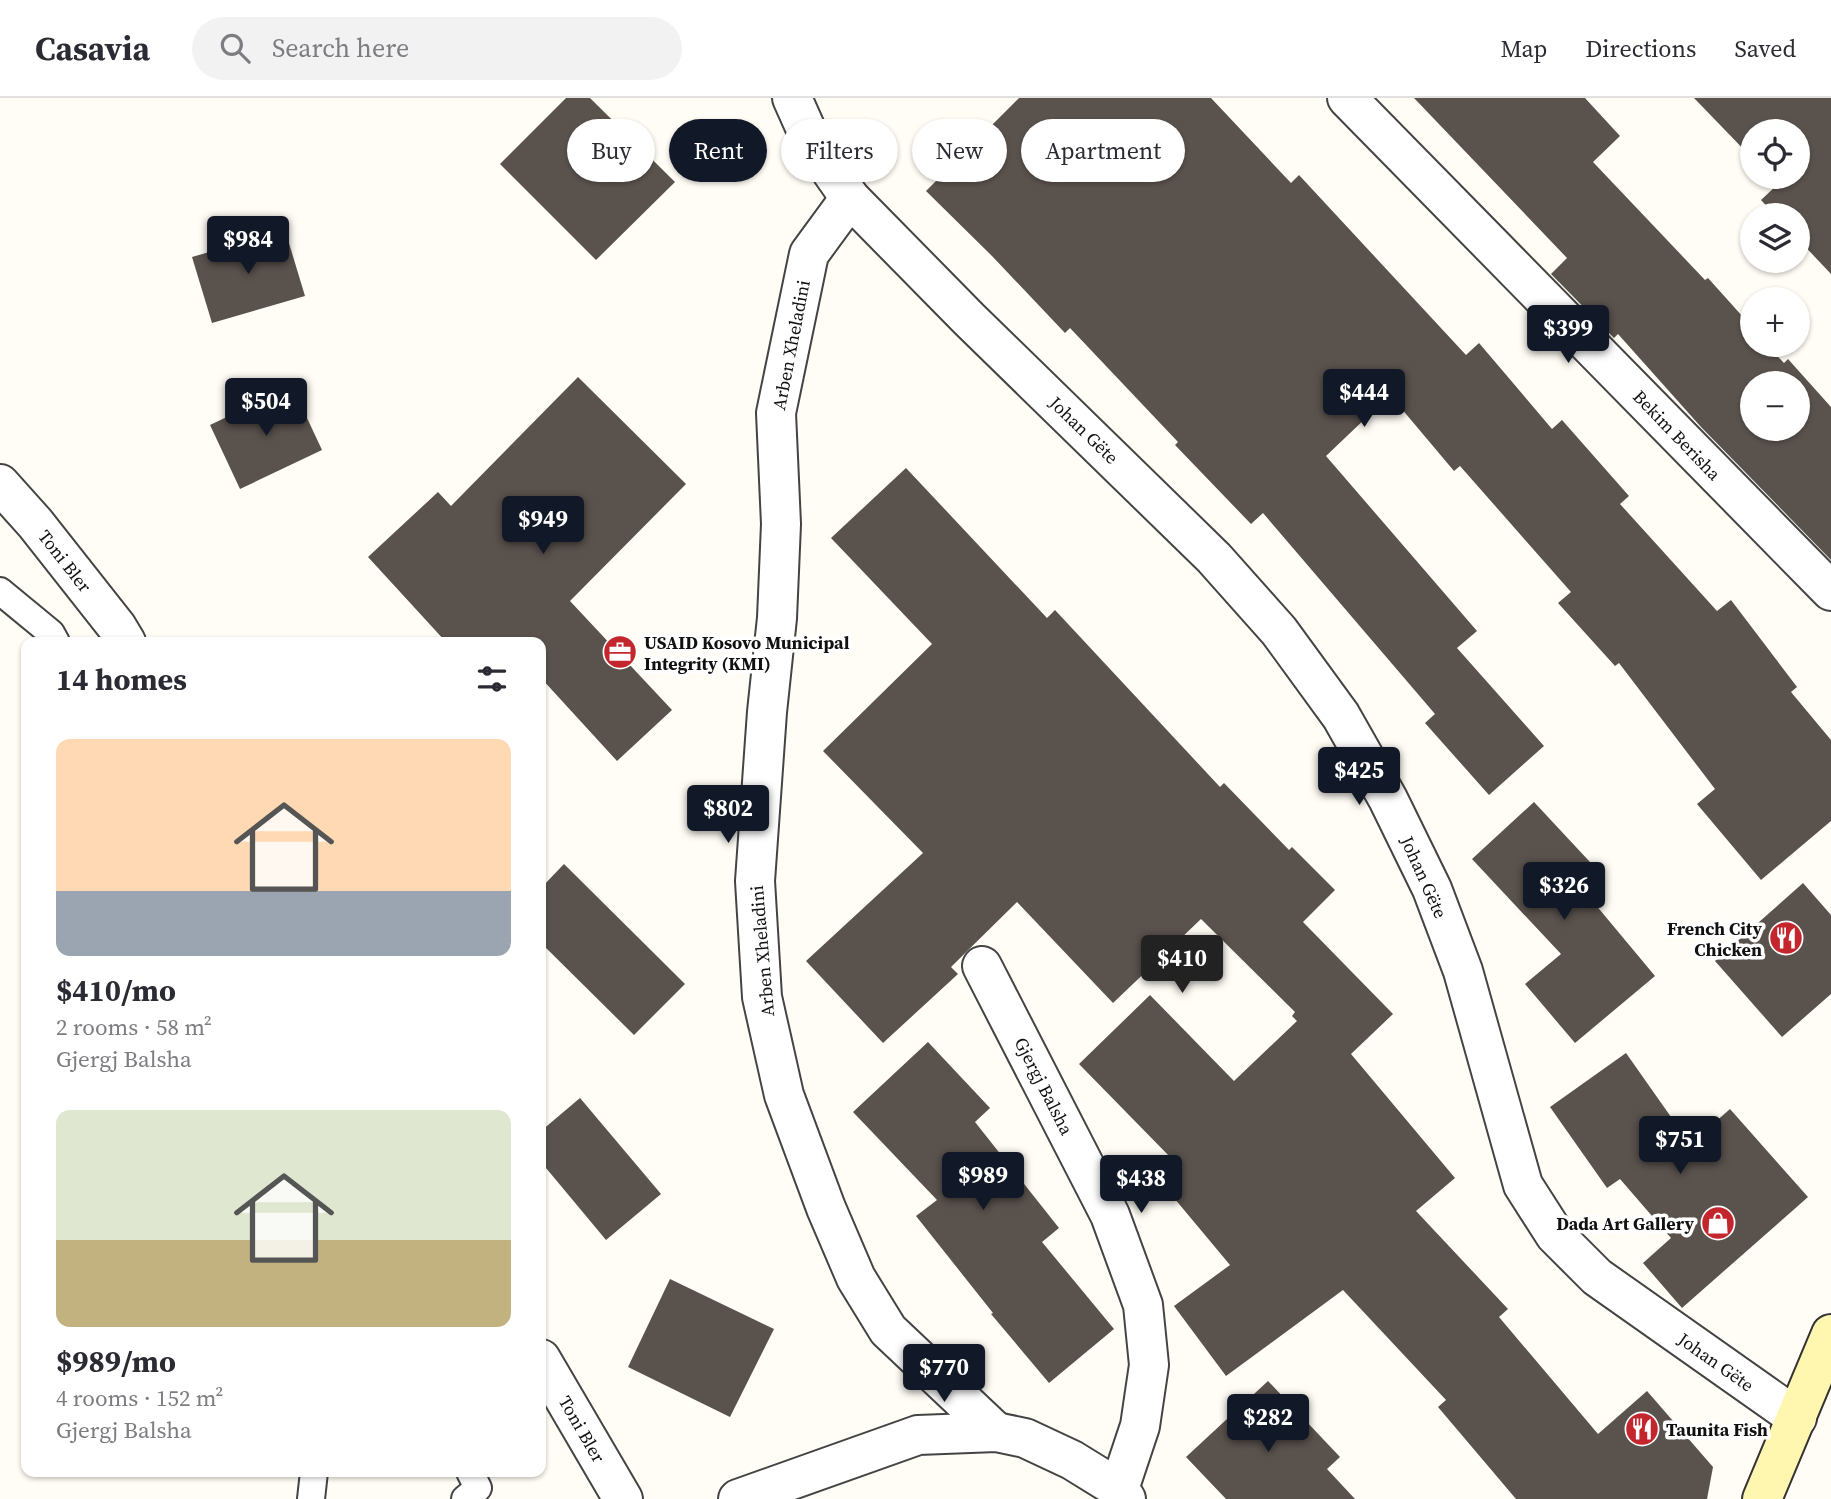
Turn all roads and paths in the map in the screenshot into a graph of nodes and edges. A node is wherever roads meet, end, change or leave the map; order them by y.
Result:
1 (792, 98) edge
2 (1347, 98) edge
3 (850, 198) junction
4 (0, 484) edge
5 (0, 591) edge
6 (1831, 591) edge
7 (53, 637) edge
8 (123, 637) edge
9 (982, 966) dead end
10 (1831, 1334) edge
11 (546, 1368) edge
12 (1797, 1418) junction
13 (996, 1432) junction
14 (313, 1477) edge
15 (472, 1477) edge
16 (1122, 1494) edge
17 (311, 1499) edge
18 (466, 1499) edge
19 (622, 1499) edge
20 (737, 1499) edge
21 (1762, 1499) edge

1 - 3 street
2 - 6 street, Bekim Berisha
3 - 12 street, Johan Gëte
3 - 13 street, Arben Xheladini
4 - 8 street, Toni Bler
5 - 7 lane
9 - 16 street, Gjergj Balsha
10 - 12 main road
11 - 19 street, Toni Bler
12 - 21 main road
13 - 16 street, Gjergj Balsha
13 - 20 street, Gjergj Balsha
14 - 17 lane
15 - 18 lane

